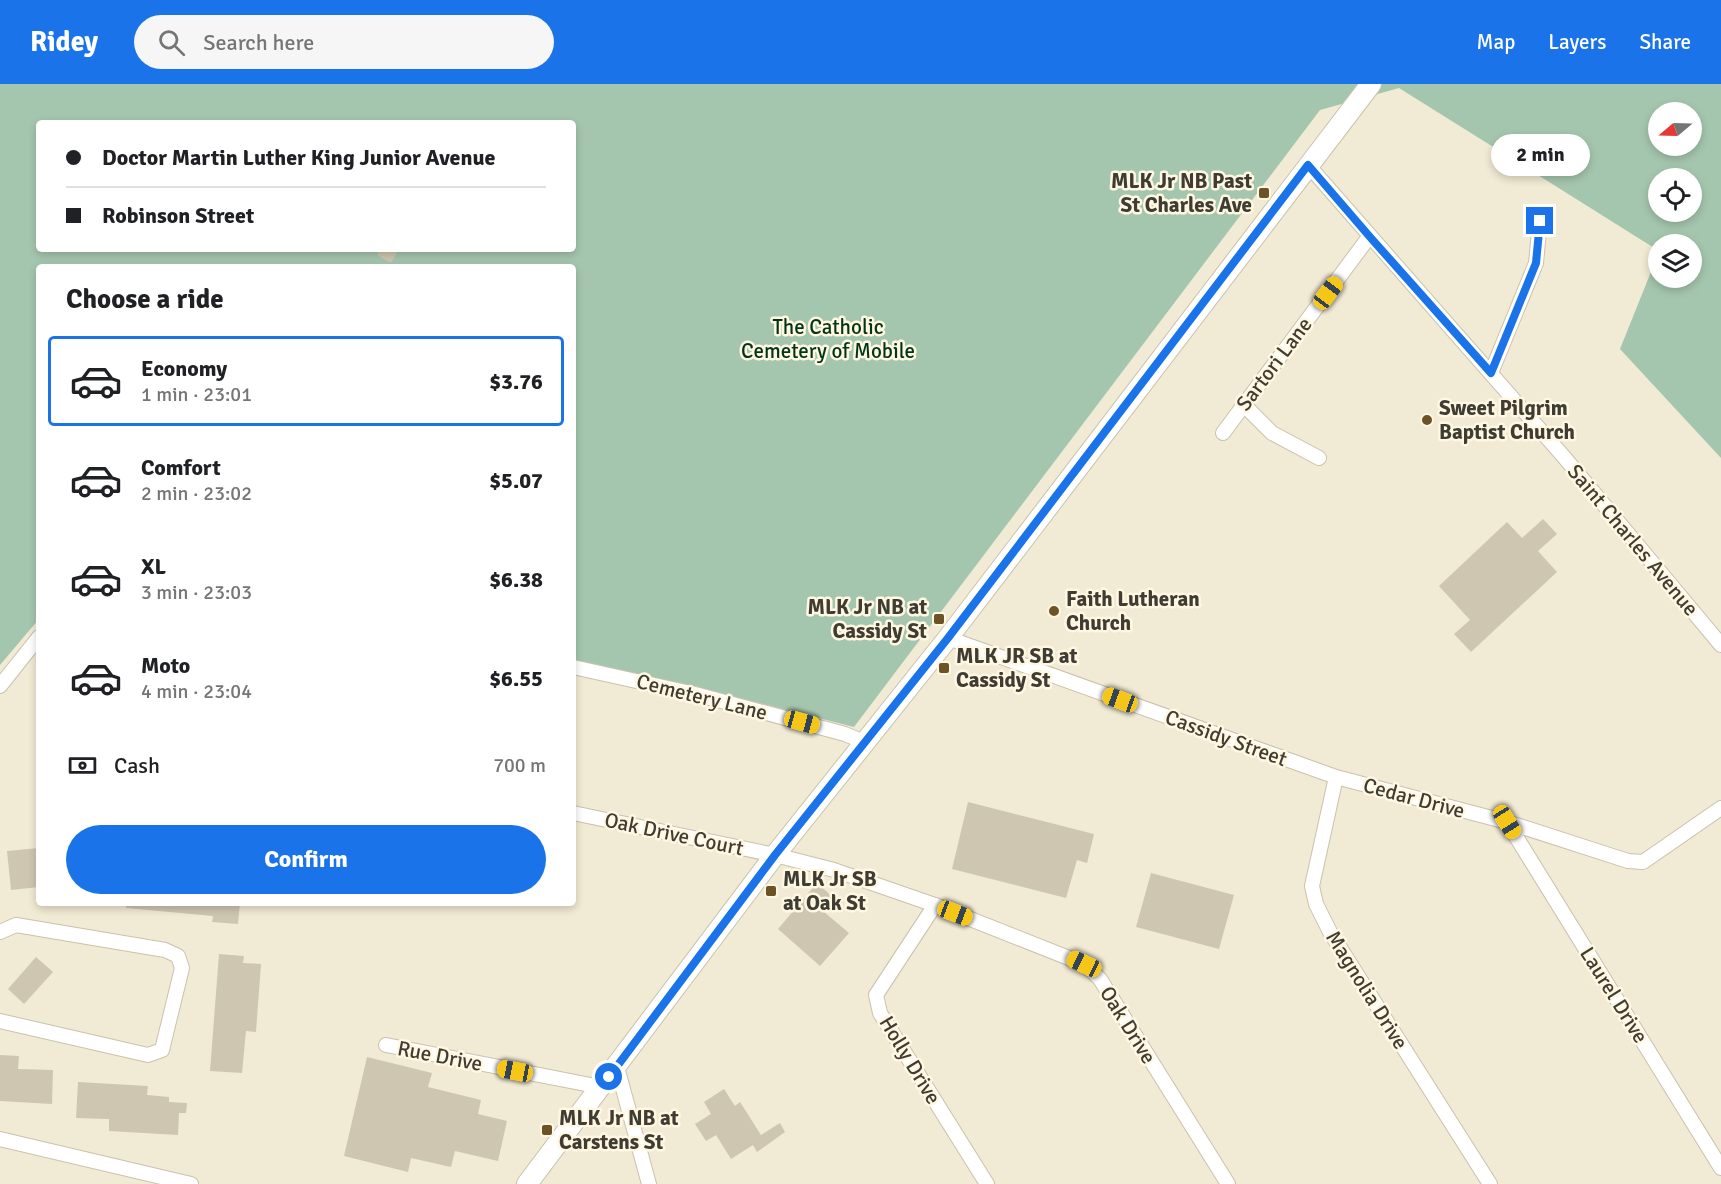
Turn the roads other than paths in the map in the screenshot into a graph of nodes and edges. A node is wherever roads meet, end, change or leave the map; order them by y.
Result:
1 (1371, 84) edge
2 (1308, 165) junction
3 (1540, 221) dead end
4 (1370, 237) junction
5 (1491, 373) junction
6 (1244, 405) junction
7 (1223, 433) dead end
8 (1319, 459) dead end
9 (948, 638) junction
10 (36, 641) edge
11 (1721, 645) edge
12 (576, 668) edge
13 (0, 686) edge
14 (864, 742) junction
15 (1336, 777) junction
16 (1721, 808) edge
17 (576, 814) edge
18 (1507, 822) junction
19 (775, 855) junction
20 (935, 905) junction
21 (0, 932) edge
22 (0, 1021) edge
23 (386, 1045) dead end
24 (617, 1066) junction
25 (601, 1087) junction
26 (0, 1139) edge
27 (1721, 1168) edge
28 (191, 1184) edge
29 (527, 1184) edge
30 (649, 1184) edge
31 (987, 1184) edge
32 (1228, 1184) edge
33 (1490, 1184) edge

1 - 2 main road
2 - 4 street, Saint Charles Avenue
2 - 9 main road
3 - 5 street
4 - 5 street, Saint Charles Avenue
4 - 6 street, Sartori Lane
5 - 11 street, Saint Charles Avenue
6 - 7 street, Sartori Lane
6 - 8 street
9 - 14 main road
9 - 15 street, Cassidy Street
10 - 13 street
12 - 14 street, Cemetery Lane
14 - 19 main road
15 - 18 street, Cedar Drive
15 - 33 street, Magnolia Drive
16 - 18 street, Cedar Drive
17 - 19 street, Oak Drive Court
18 - 27 street, Laurel Drive
19 - 20 street, Oak Drive
19 - 24 main road
20 - 31 street, Holly Drive
20 - 32 street, Oak Drive
21 - 22 street
23 - 25 street, Rue Drive
24 - 25 main road
24 - 30 street
25 - 29 main road
26 - 28 street

